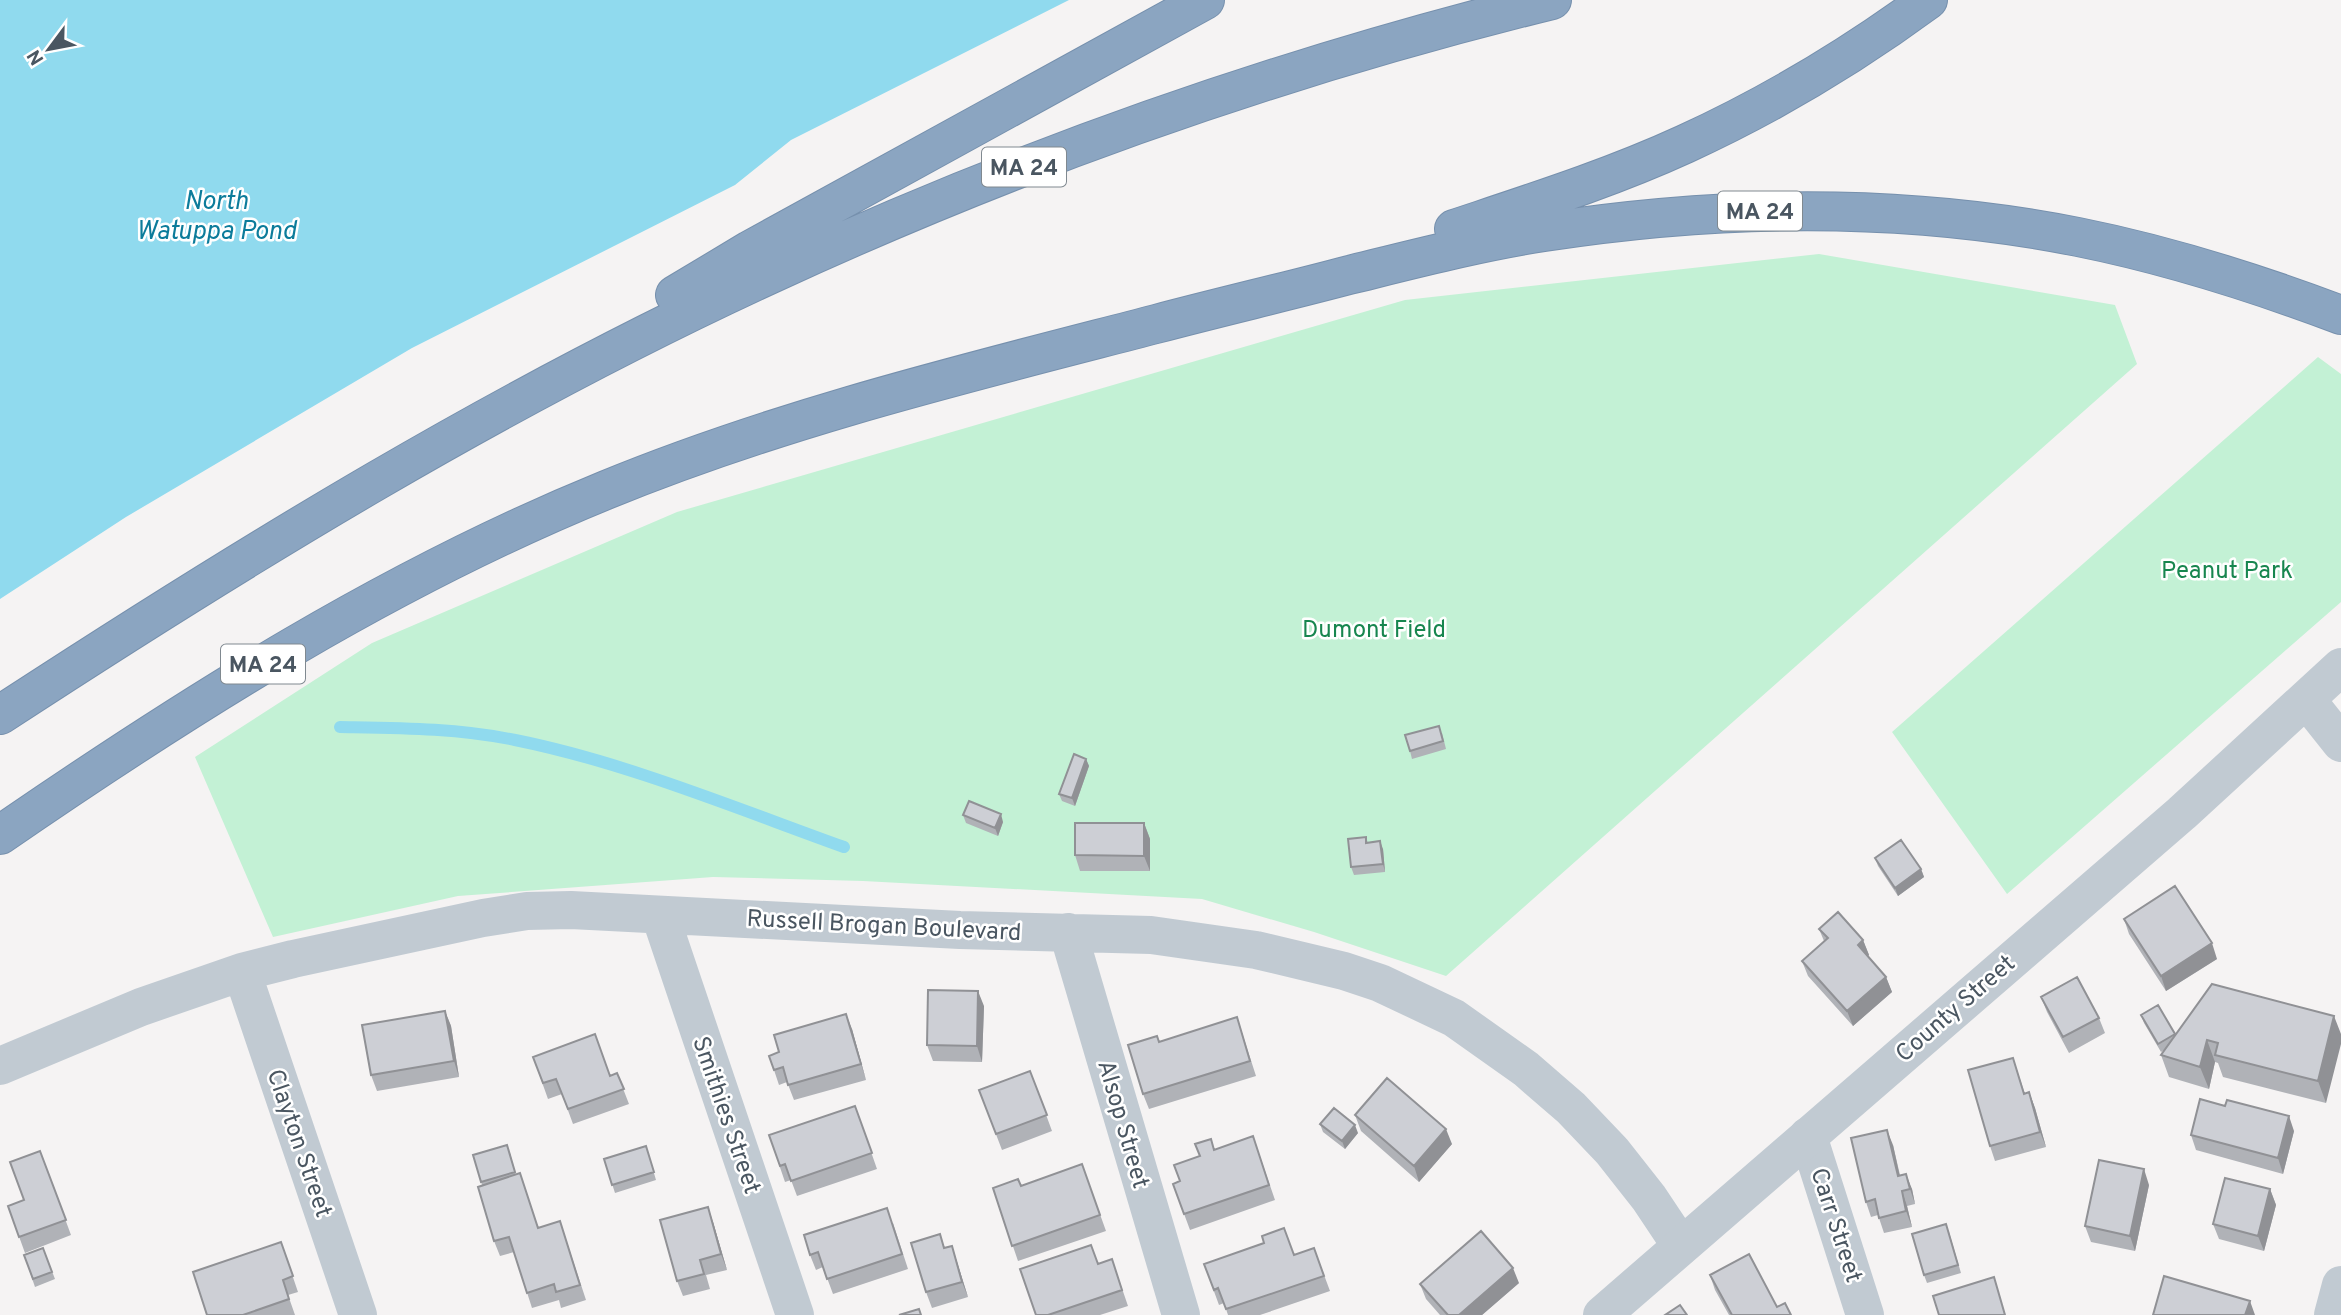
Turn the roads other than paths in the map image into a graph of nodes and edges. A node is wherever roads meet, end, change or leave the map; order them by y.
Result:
1 (1205, 0) edge
2 (1552, 0) edge
3 (1928, 0) edge
4 (2341, 315) edge
5 (1176, 319) junction
6 (521, 399) junction
7 (2341, 667) edge
8 (2306, 699) junction
9 (0, 715) edge
10 (2341, 743) edge
11 (0, 835) edge
12 (660, 915) junction
13 (1069, 932) junction
14 (242, 972) junction
15 (0, 1066) edge
16 (1808, 1136) junction
17 (1681, 1246) junction
18 (2341, 1285) edge
19 (358, 1315) edge
20 (795, 1315) edge
21 (1181, 1315) edge
22 (1602, 1315) edge
23 (1866, 1315) edge
24 (2333, 1315) edge

1 - 6 highway
2 - 6 highway, MA 24
3 - 5 highway
4 - 5 highway, MA 24
5 - 11 highway, MA 24
6 - 9 highway, MA 24
7 - 8 street, County Street
8 - 10 street
8 - 16 street, County Street
12 - 13 street, Russell Brogan Boulevard
12 - 14 street, Russell Brogan Boulevard
12 - 20 street, Smithies Street
13 - 17 street, Russell Brogan Boulevard
13 - 21 street, Alsop Street
14 - 15 street, Russell Brogan Boulevard
14 - 19 street, Clayton Street
16 - 17 street, County Street
16 - 23 street, Carr Street
17 - 22 street, County Street
18 - 24 street

